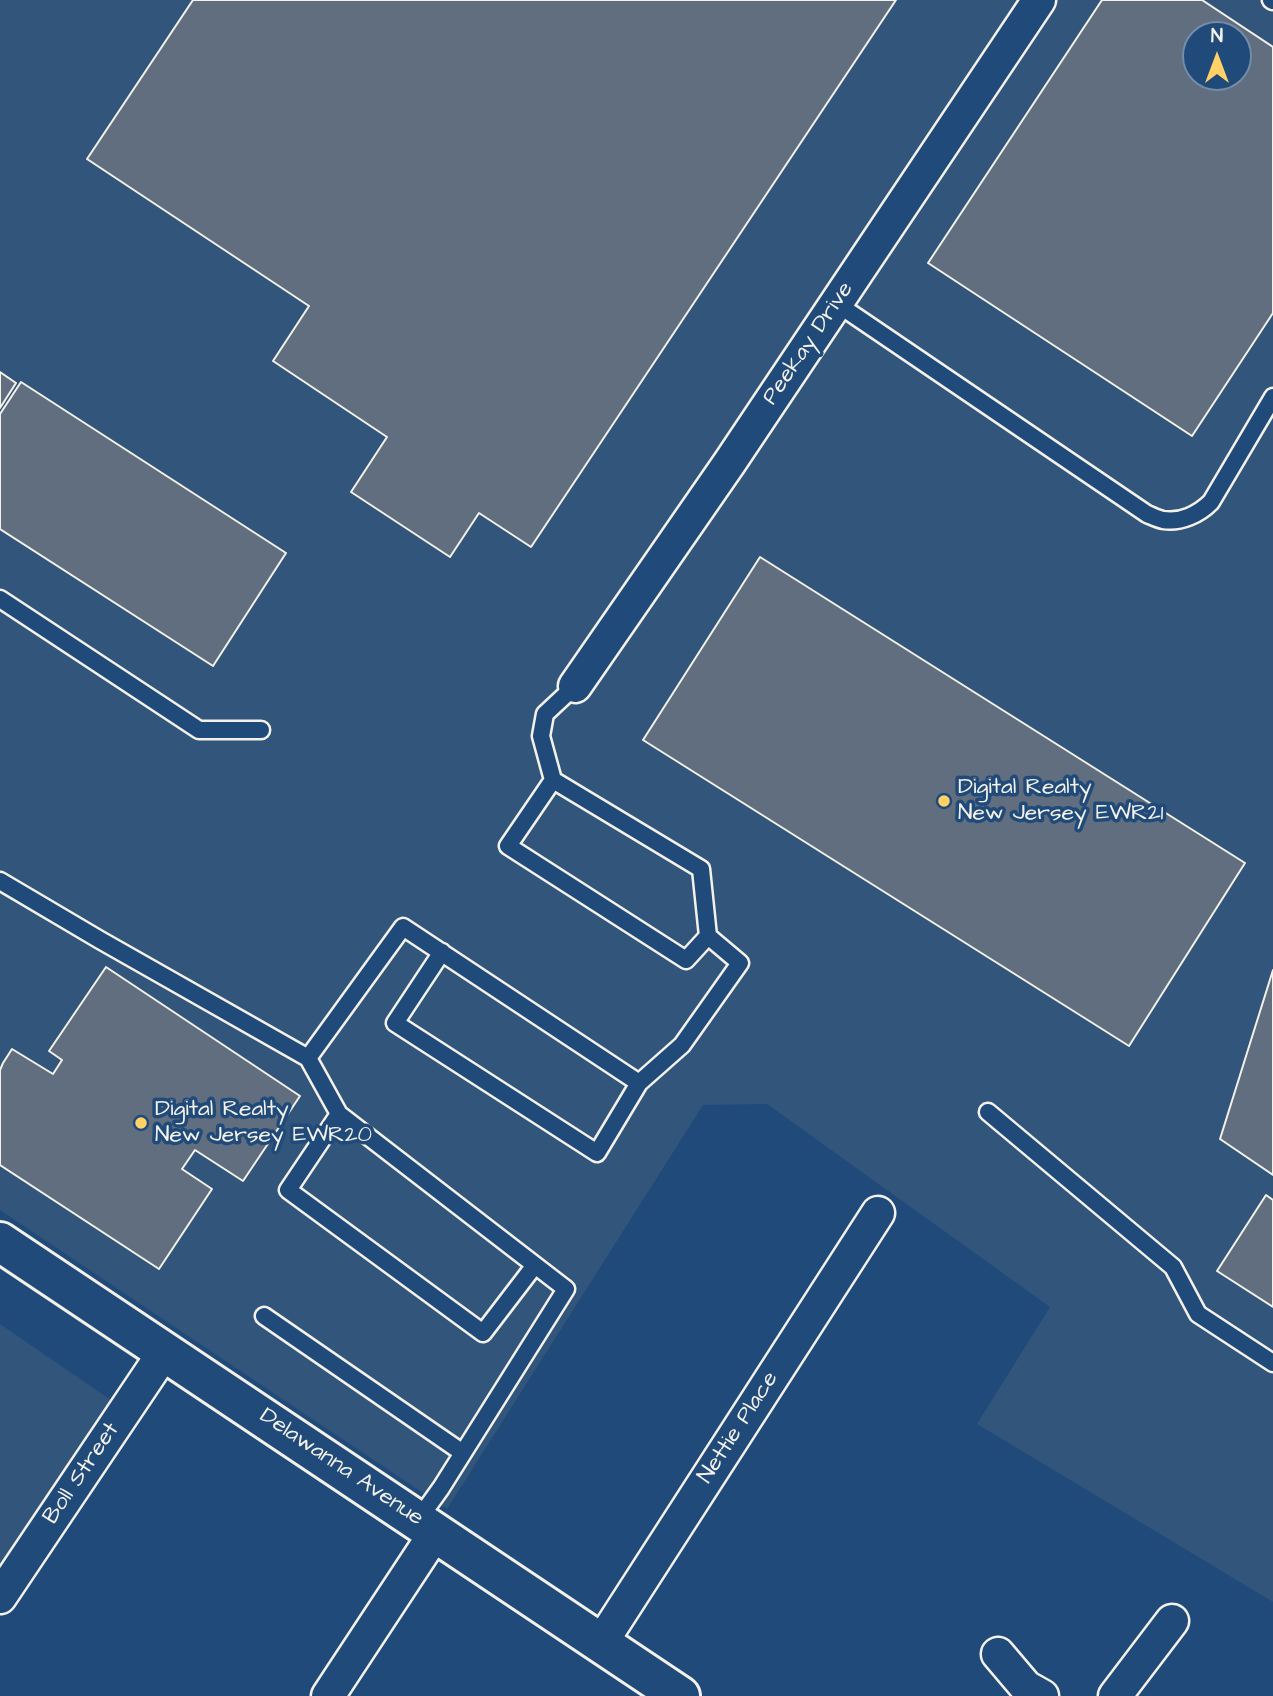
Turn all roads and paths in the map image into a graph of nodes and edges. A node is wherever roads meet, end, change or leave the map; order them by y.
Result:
1 (1039, 0) edge
2 (836, 303) junction
3 (1273, 397) edge
4 (0, 599) edge
5 (575, 686) joint
6 (261, 730) dead end
7 (553, 780) junction
8 (0, 881) edge
9 (708, 936) junction
10 (442, 952) junction
11 (308, 1058) junction
12 (639, 1083) junction
13 (988, 1112) dead end
14 (340, 1114) junction
15 (878, 1213) dead end
16 (0, 1242) edge
17 (535, 1265) junction
18 (264, 1316) dead end
19 (165, 1351) junction
20 (1273, 1363) edge
21 (463, 1453) junction
22 (427, 1526) junction
23 (0, 1597) edge
24 (1172, 1621) dead end
25 (601, 1643) junction
26 (998, 1654) dead end
27 (328, 1696) edge
28 (680, 1696) edge
29 (1042, 1696) edge
30 (1115, 1696) edge

1 - 2 street, Peekay Drive
2 - 3 lane
2 - 5 street, Peekay Drive
4 - 6 lane
5 - 7 lane
7 - 9 lane
7 - 9 lane
8 - 11 lane
9 - 12 lane
10 - 11 lane
10 - 12 lane
10 - 12 lane
11 - 14 lane
13 - 20 lane
14 - 17 lane
14 - 17 lane
15 - 25 street, Nettie Place
16 - 19 street, Delawanna Avenue
17 - 21 lane
18 - 21 lane
19 - 22 street, Delawanna Avenue
19 - 23 street, Boll Street
21 - 22 lane
22 - 25 street, Delawanna Avenue
22 - 27 street
24 - 30 street
25 - 28 street, Delawanna Avenue
26 - 29 street

